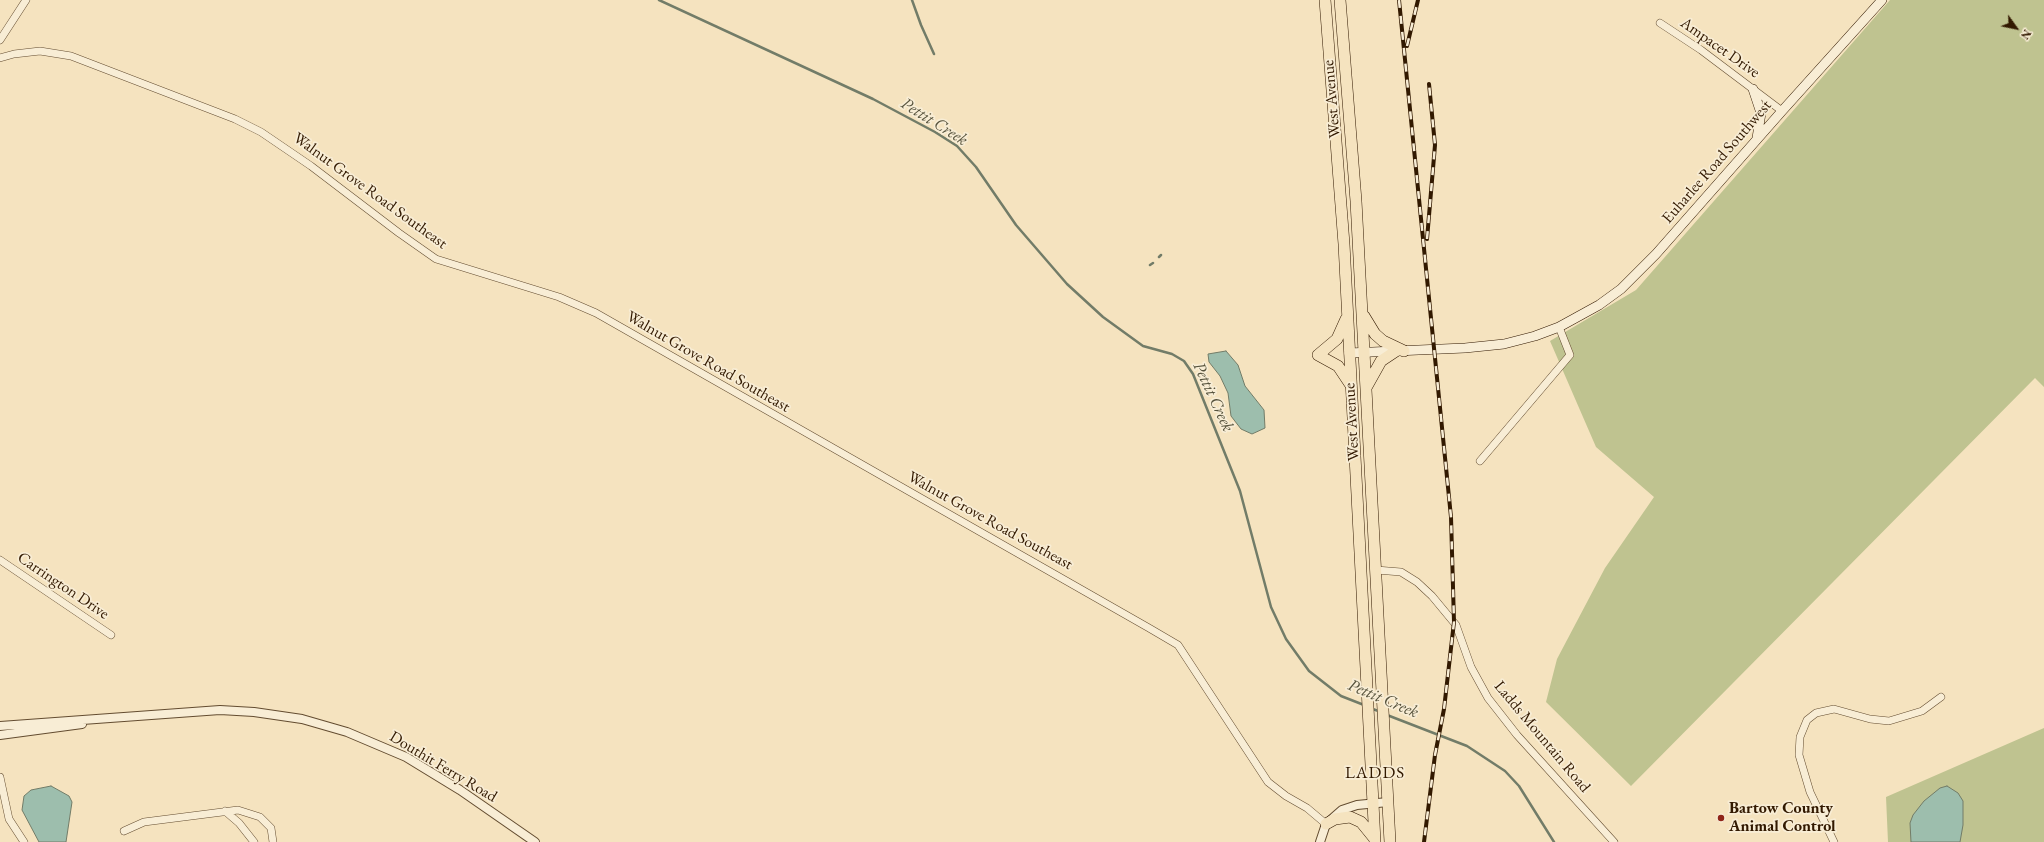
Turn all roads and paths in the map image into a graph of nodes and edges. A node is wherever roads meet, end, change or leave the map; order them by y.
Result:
1 (26, 0) edge
2 (1326, 0) edge
3 (1340, 0) edge
4 (1882, 0) edge
5 (1660, 23) dead end
6 (0, 40) edge
7 (0, 58) edge
8 (1753, 89) junction
9 (1782, 111) junction
10 (1756, 141) junction
11 (1347, 312) junction
12 (1362, 312) junction
13 (1559, 327) junction
14 (1400, 351) junction
15 (1349, 352) junction
16 (1364, 352) junction
17 (1351, 386) junction
18 (1366, 388) junction
19 (1480, 461) dead end
20 (0, 560) edge
21 (1376, 570) junction
22 (111, 635) dead end
23 (1941, 697) dead end
24 (117, 718) junction
25 (0, 726) edge
26 (0, 734) edge
27 (0, 777) edge
28 (1388, 802) junction
29 (1373, 803) junction
30 (225, 811) junction
31 (1326, 824) junction
32 (124, 831) dead end
33 (1375, 840) edge
34 (24, 842) edge
35 (254, 842) edge
36 (273, 842) edge
37 (535, 842) edge
38 (1320, 842) edge
39 (1390, 842) edge
40 (1614, 842) edge
41 (1834, 842) edge

1 - 6 street
2 - 11 main road, West Avenue
3 - 12 main road, West Avenue
4 - 9 main road, Euharlee Road Southwest
5 - 8 street, Ampacet Drive
7 - 31 street, Walnut Grove Road Southeast
8 - 9 street, Ampacet Drive
8 - 10 main road
9 - 10 main road, Euharlee Road Southwest
10 - 13 main road, Euharlee Road Southwest
11 - 15 main road, West Avenue
11 - 17 main road
12 - 14 main road
12 - 16 main road, West Avenue
13 - 14 main road, Euharlee Road Southwest
13 - 19 street
14 - 16 main road, Euharlee Road Southwest
14 - 18 main road
15 - 16 main road, Euharlee Road Southwest
15 - 17 main road, West Avenue
16 - 18 main road, West Avenue
17 - 29 main road, West Avenue
18 - 21 main road, West Avenue
20 - 22 street, Carrington Drive
21 - 28 main road, West Avenue
21 - 40 street, Ladds Mountain Road
23 - 41 street
24 - 25 street, Douthit Ferry Road
24 - 26 street, Douthit Ferry Road
24 - 37 street, Douthit Ferry Road
27 - 34 street
28 - 29 street
28 - 39 main road, West Avenue
29 - 31 street
29 - 33 main road, West Avenue
30 - 32 street
30 - 35 street
30 - 36 street
31 - 33 main road
31 - 38 street

